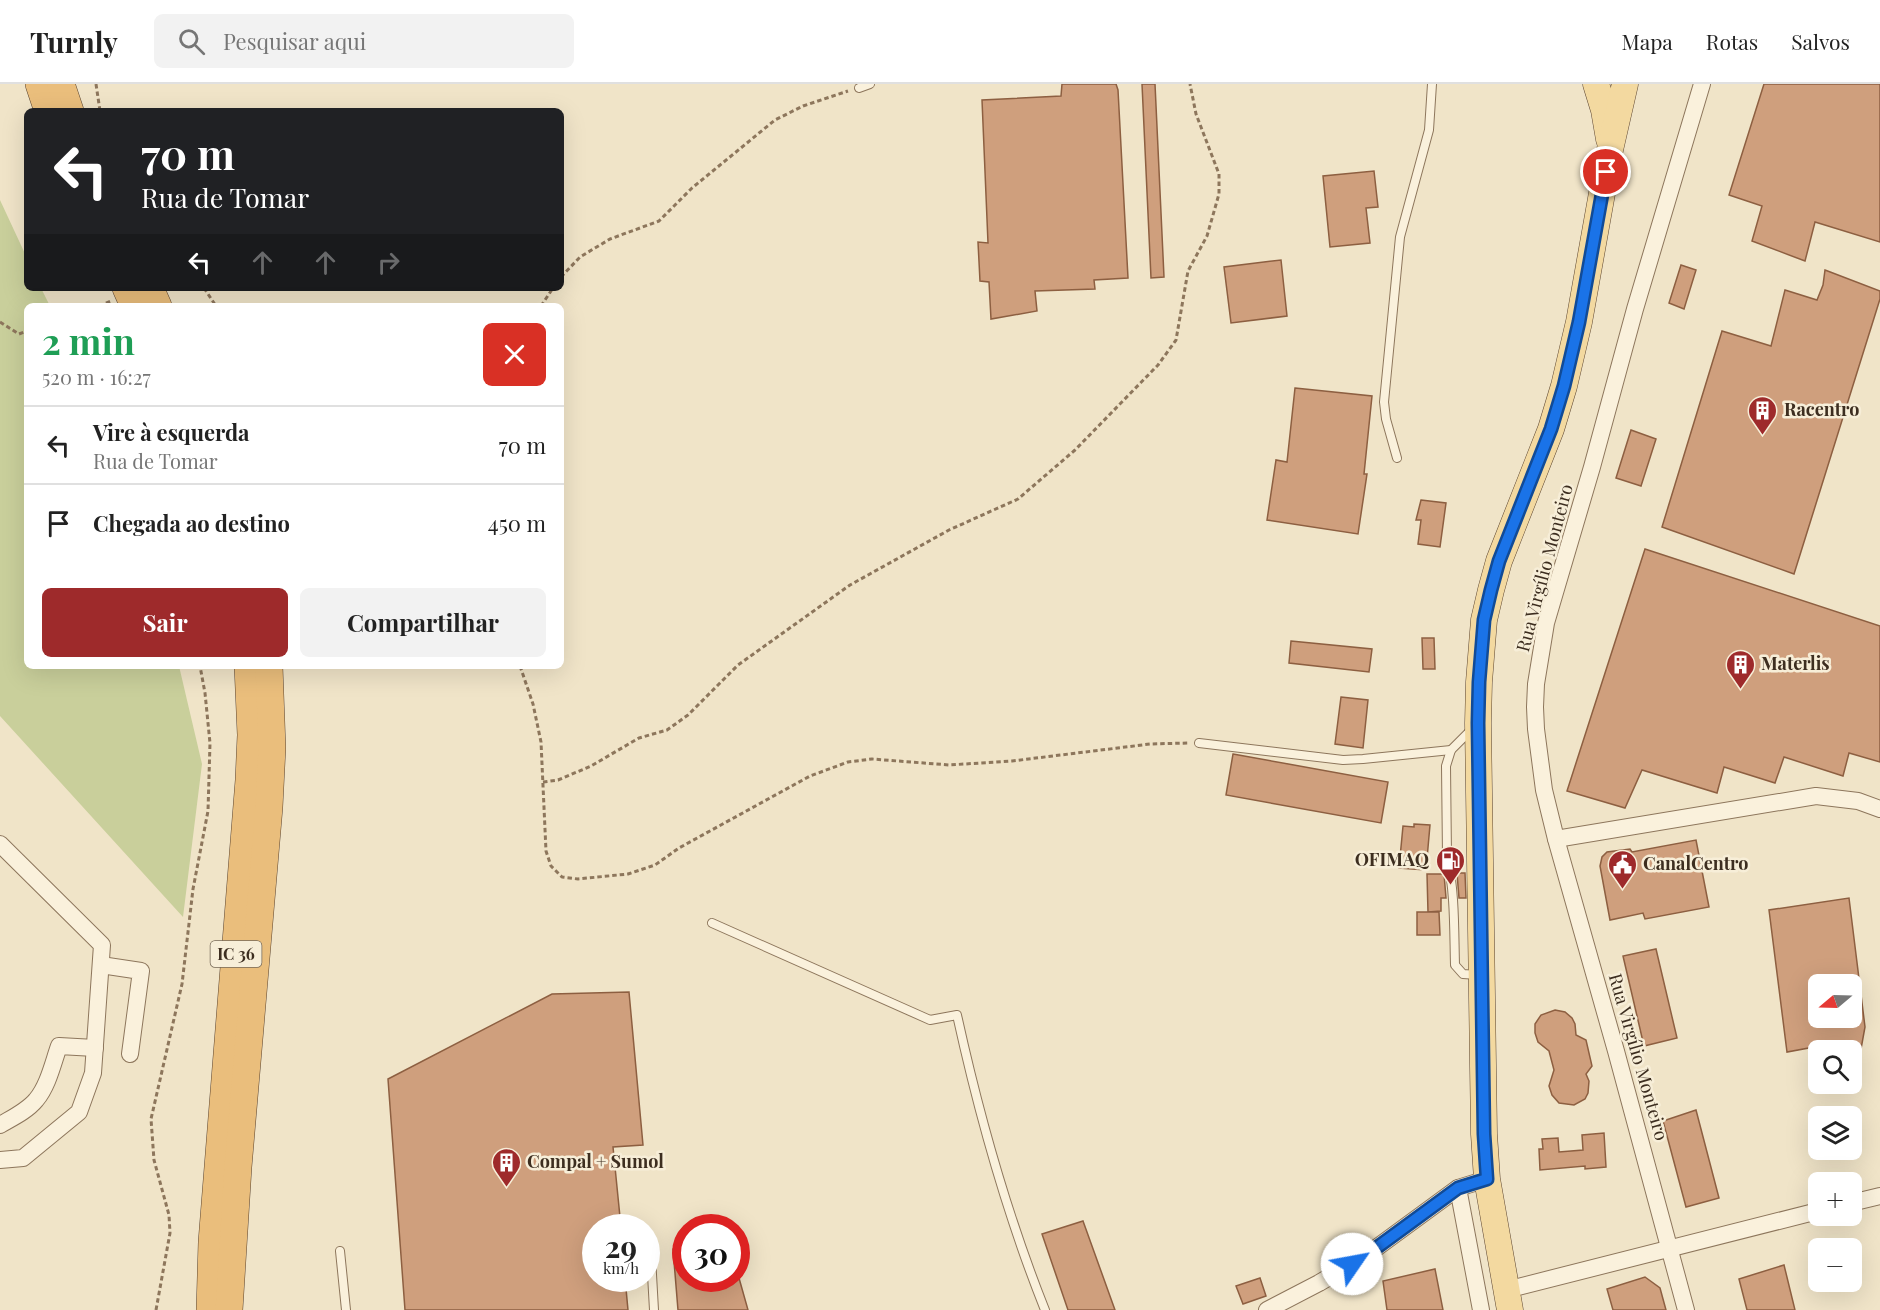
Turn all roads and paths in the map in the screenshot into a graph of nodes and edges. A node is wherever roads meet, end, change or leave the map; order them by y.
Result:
1 (39, 84) edge
2 (61, 84) edge
3 (96, 84) edge
4 (870, 84) edge
5 (1190, 84) edge
6 (1432, 84) edge
7 (1596, 84) edge
8 (1625, 84) edge
9 (1702, 84) edge
10 (859, 88) joint
11 (47, 108) edge
12 (69, 108) edge
13 (100, 108) edge
14 (1609, 154) junction
15 (564, 274) edge
16 (124, 298) edge
17 (108, 303) edge
18 (0, 322) edge
19 (24, 332) edge
20 (1397, 458) dead end
21 (201, 669) edge
22 (248, 669) edge
23 (269, 669) edge
24 (521, 669) edge
25 (1478, 723) junction
26 (1198, 743) joint
27 (1451, 750) junction
28 (543, 782) junction
29 (1880, 809) edge
30 (1556, 839) junction
31 (0, 844) edge
32 (712, 923) dead end
33 (101, 965) junction
34 (1482, 975) junction
35 (95, 1048) junction
36 (130, 1054) dead end
37 (0, 1125) edge
38 (0, 1160) edge
39 (1487, 1179) junction
40 (1458, 1188) junction
41 (1880, 1196) edge
42 (1862, 1200) edge
43 (1808, 1215) edge
44 (1671, 1249) junction
45 (340, 1251) dead end
46 (653, 1292) edge
47 (1508, 1300) edge
48 (156, 1310) edge
49 (210, 1310) edge
50 (229, 1310) edge
51 (346, 1310) edge
52 (654, 1310) edge
53 (1045, 1310) edge
54 (1267, 1310) edge
55 (1481, 1310) edge
56 (1686, 1310) edge

1 - 11 highway
2 - 12 highway
3 - 13 path
4 - 10 lane
5 - 28 path
6 - 20 lane
7 - 14 main road
8 - 14 main road
9 - 30 street, Rua Virgílio Monteiro
10 - 15 path
14 - 25 main road
16 - 17 path
18 - 19 path
21 - 48 path
22 - 49 highway, IC 36
23 - 50 highway, IC 36
24 - 28 path
25 - 27 lane
25 - 34 main road
26 - 27 lane
26 - 28 path
27 - 34 lane
29 - 30 street
30 - 44 street, Rua Virgílio Monteiro
31 - 33 street
32 - 53 lane
33 - 35 street
33 - 36 street
34 - 39 main road
35 - 37 street
35 - 38 street
39 - 40 street
39 - 47 main road
40 - 54 street
40 - 55 street
41 - 42 street
43 - 44 street
44 - 47 street
44 - 56 street, Rua Virgílio Monteiro
45 - 51 lane
46 - 52 lane

